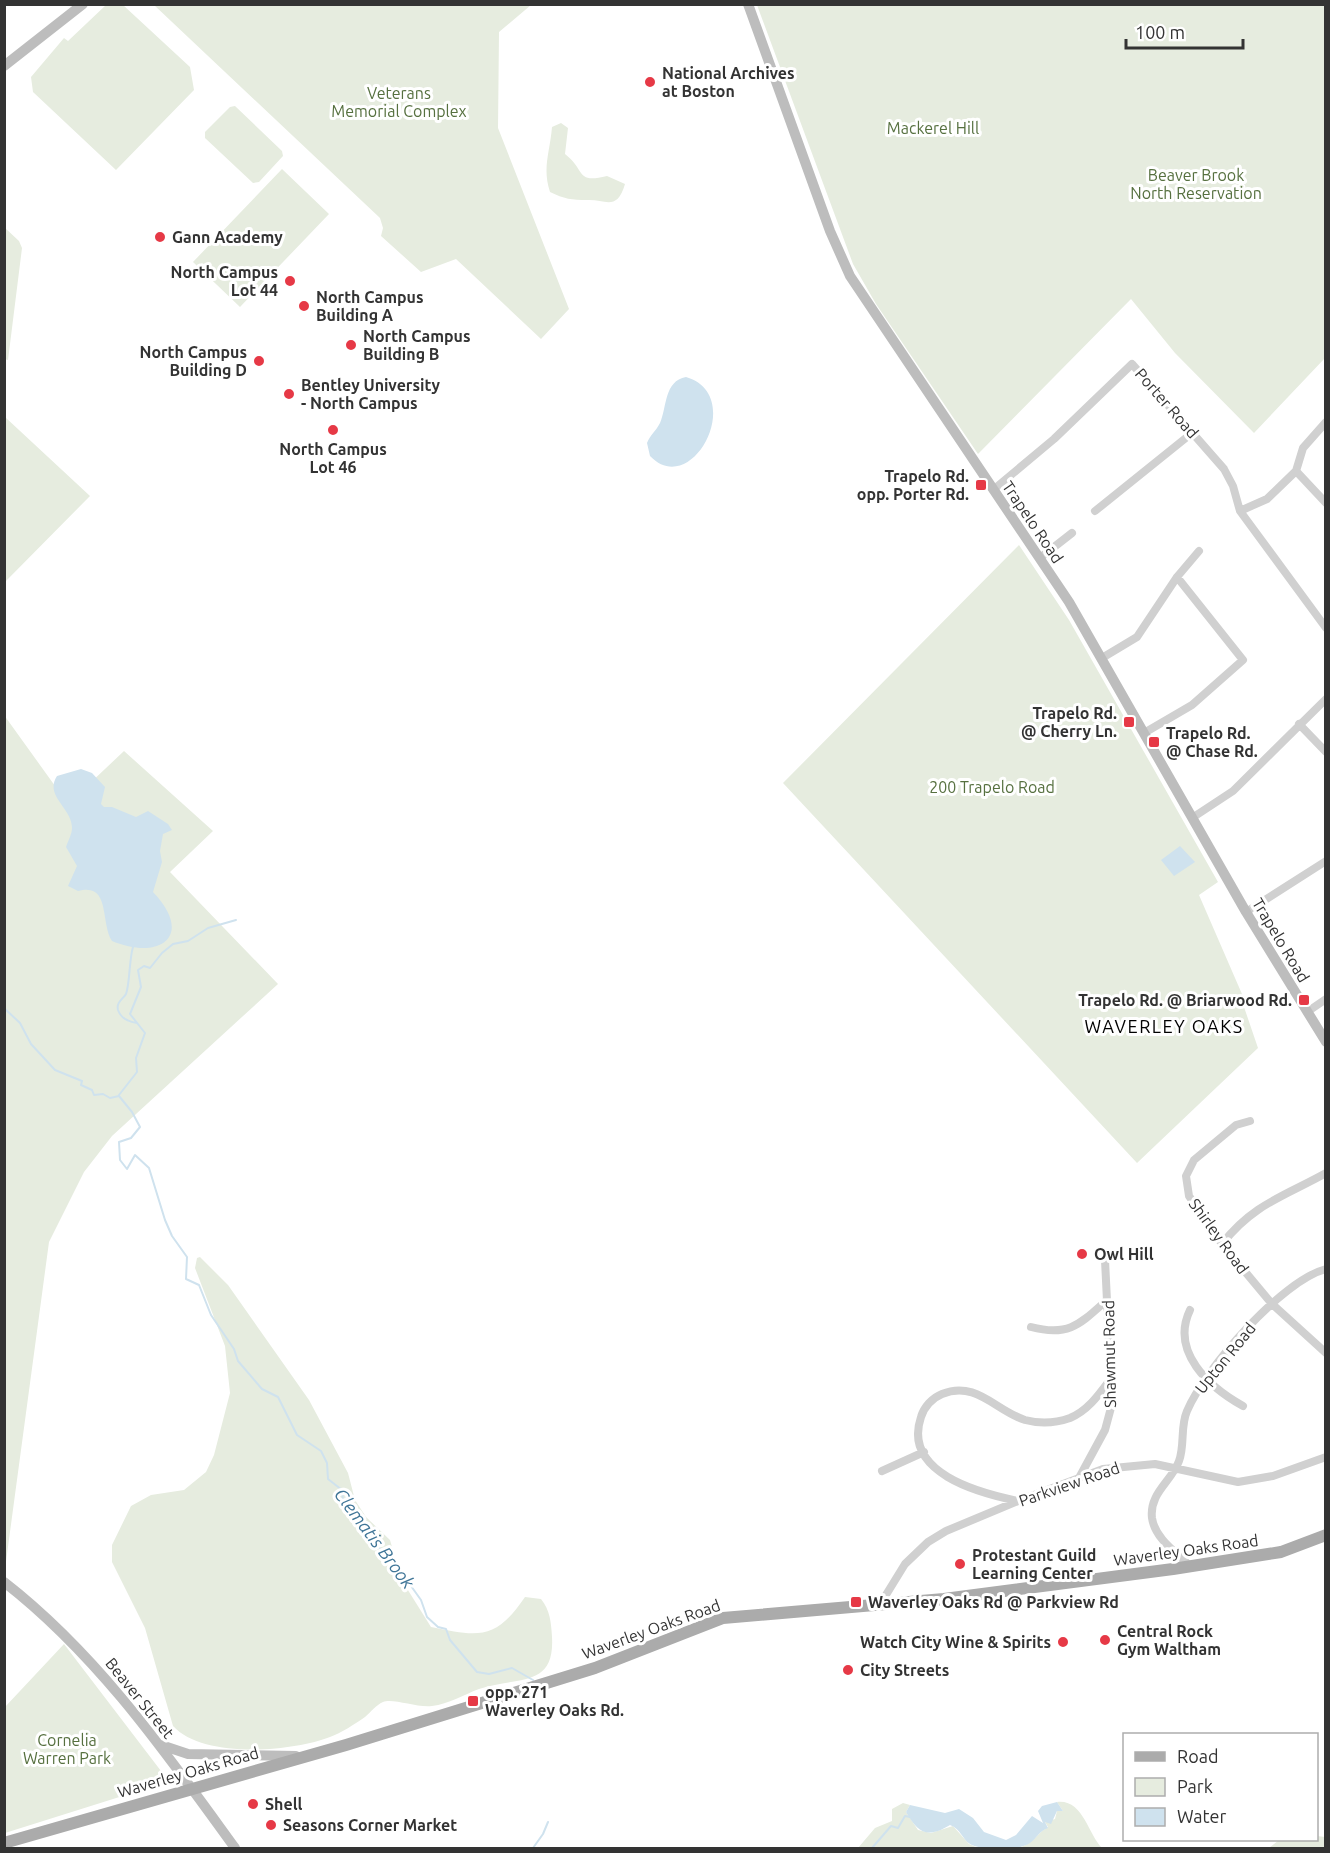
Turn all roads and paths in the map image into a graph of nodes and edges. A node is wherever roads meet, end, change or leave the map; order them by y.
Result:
1 (83, 4) edge
2 (748, 4) edge
3 (4, 66) edge
4 (1326, 422) edge
5 (1192, 433) junction
6 (1296, 471) junction
7 (993, 490) junction
8 (1326, 503) edge
9 (1095, 511) dead end
10 (1240, 511) junction
11 (1072, 533) dead end
12 (1199, 551) dead end
13 (1040, 558) junction
14 (1177, 577) junction
15 (1326, 628) edge
16 (1102, 658) junction
17 (1326, 699) edge
18 (1299, 724) junction
19 (1144, 733) junction
20 (1326, 752) edge
21 (1192, 818) junction
22 (1326, 861) edge
23 (1246, 912) junction
24 (1326, 999) edge
25 (1307, 1012) junction
26 (1326, 1042) edge
27 (1250, 1121) dead end
28 (1326, 1173) edge
29 (1222, 1244) junction
30 (1105, 1260) dead end
31 (1326, 1269) edge
32 (1107, 1300) junction
33 (1272, 1304) junction
34 (1190, 1310) dead end
35 (1031, 1327) dead end
36 (1326, 1353) edge
37 (1112, 1377) junction
38 (1204, 1379) junction
39 (1243, 1406) dead end
40 (924, 1452) junction
41 (1326, 1457) edge
42 (1176, 1468) junction
43 (882, 1471) dead end
44 (1079, 1478) junction
45 (1018, 1501) junction
46 (1326, 1535) edge
47 (1191, 1567) junction
48 (4, 1582) edge
49 (881, 1604) junction
50 (154, 1740) junction
51 (313, 1753) junction
52 (192, 1789) junction
53 (4, 1843) edge
54 (235, 1848) edge

1 - 3 main road
2 - 7 main road, Trapelo Road
4 - 6 street
5 - 7 street, Porter Road
5 - 9 street
5 - 10 street, Porter Road
6 - 8 street
6 - 10 street
7 - 13 main road, Trapelo Road
10 - 15 street, Porter Road
11 - 13 street
12 - 14 street
13 - 16 main road, Trapelo Road
14 - 16 street
14 - 19 street
16 - 19 main road, Trapelo Road
17 - 18 street
18 - 20 street
18 - 21 street
19 - 21 main road, Trapelo Road
21 - 23 main road, Trapelo Road
22 - 23 street
23 - 25 main road, Trapelo Road
24 - 25 street
25 - 26 main road, Trapelo Road
27 - 29 street, Shirley Road
28 - 29 street
29 - 33 street, Shirley Road
30 - 32 street, Shawmut Road
31 - 33 street, Upton Road
32 - 35 street
32 - 37 street, Shawmut Road
33 - 36 street, Shirley Road
33 - 38 street, Upton Road
34 - 38 street
37 - 40 street
37 - 44 street, Shawmut Road
38 - 39 street
38 - 42 street, Upton Road
40 - 43 street
40 - 45 street
41 - 42 street, Parkview Road
42 - 44 street, Parkview Road
42 - 47 street, Upton Road
44 - 45 street, Parkview Road
45 - 49 street, Parkview Road
46 - 47 main road, Waverley Oaks Road
47 - 49 main road, Waverley Oaks Road
48 - 50 main road, Beaver Street
49 - 51 main road, Waverley Oaks Road
50 - 51 main road
50 - 52 main road, Beaver Street
51 - 52 main road, Waverley Oaks Road
52 - 53 main road, Waverley Oaks Road
52 - 54 main road, Beaver Street

